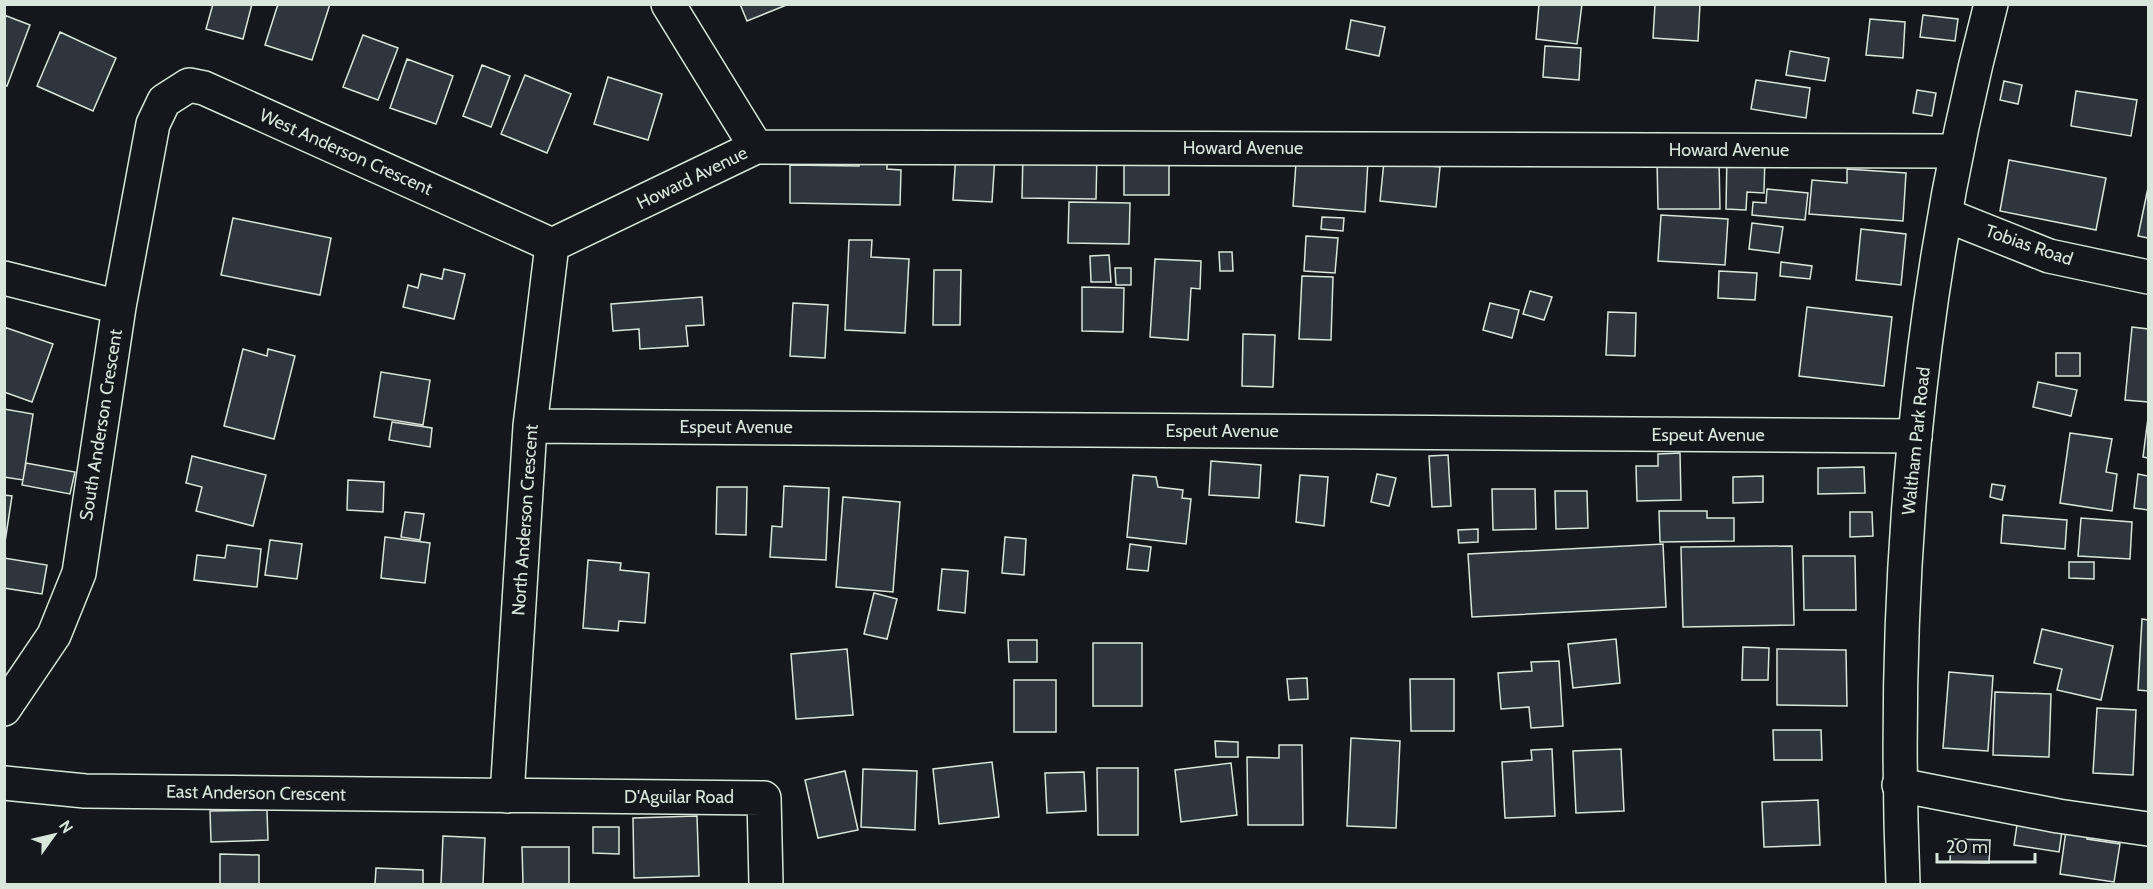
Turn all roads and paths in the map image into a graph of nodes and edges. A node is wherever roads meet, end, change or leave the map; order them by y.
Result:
1 (668, 4) edge
2 (1991, 4) edge
3 (153, 124) joint
4 (756, 147) junction
5 (1956, 151) junction
6 (1946, 215) junction
7 (552, 245) junction
8 (2148, 277) edge
9 (4, 278) edge
10 (119, 307) junction
11 (530, 426) junction
12 (1915, 436) junction
13 (4, 709) edge
14 (4, 783) edge
15 (1899, 785) junction
16 (507, 796) junction
17 (2148, 829) edge
18 (766, 885) edge
19 (1903, 885) edge

1 - 4 street
2 - 5 street, Waltham Park Road
3 - 7 street, West Anderson Crescent
3 - 10 street, South Anderson Crescent
4 - 5 street, Howard Avenue
4 - 7 street, Howard Avenue
5 - 6 street, Waltham Park Road
6 - 8 street, Tobias Road
6 - 12 street, Waltham Park Road
7 - 11 street, North Anderson Crescent
9 - 10 street
10 - 13 street, South Anderson Crescent
11 - 12 street, Espeut Avenue
11 - 16 street, North Anderson Crescent
12 - 15 street, Waltham Park Road
14 - 16 street, East Anderson Crescent
15 - 17 street
15 - 19 street, Waltham Park Road
16 - 18 street, D'Aguilar Road

